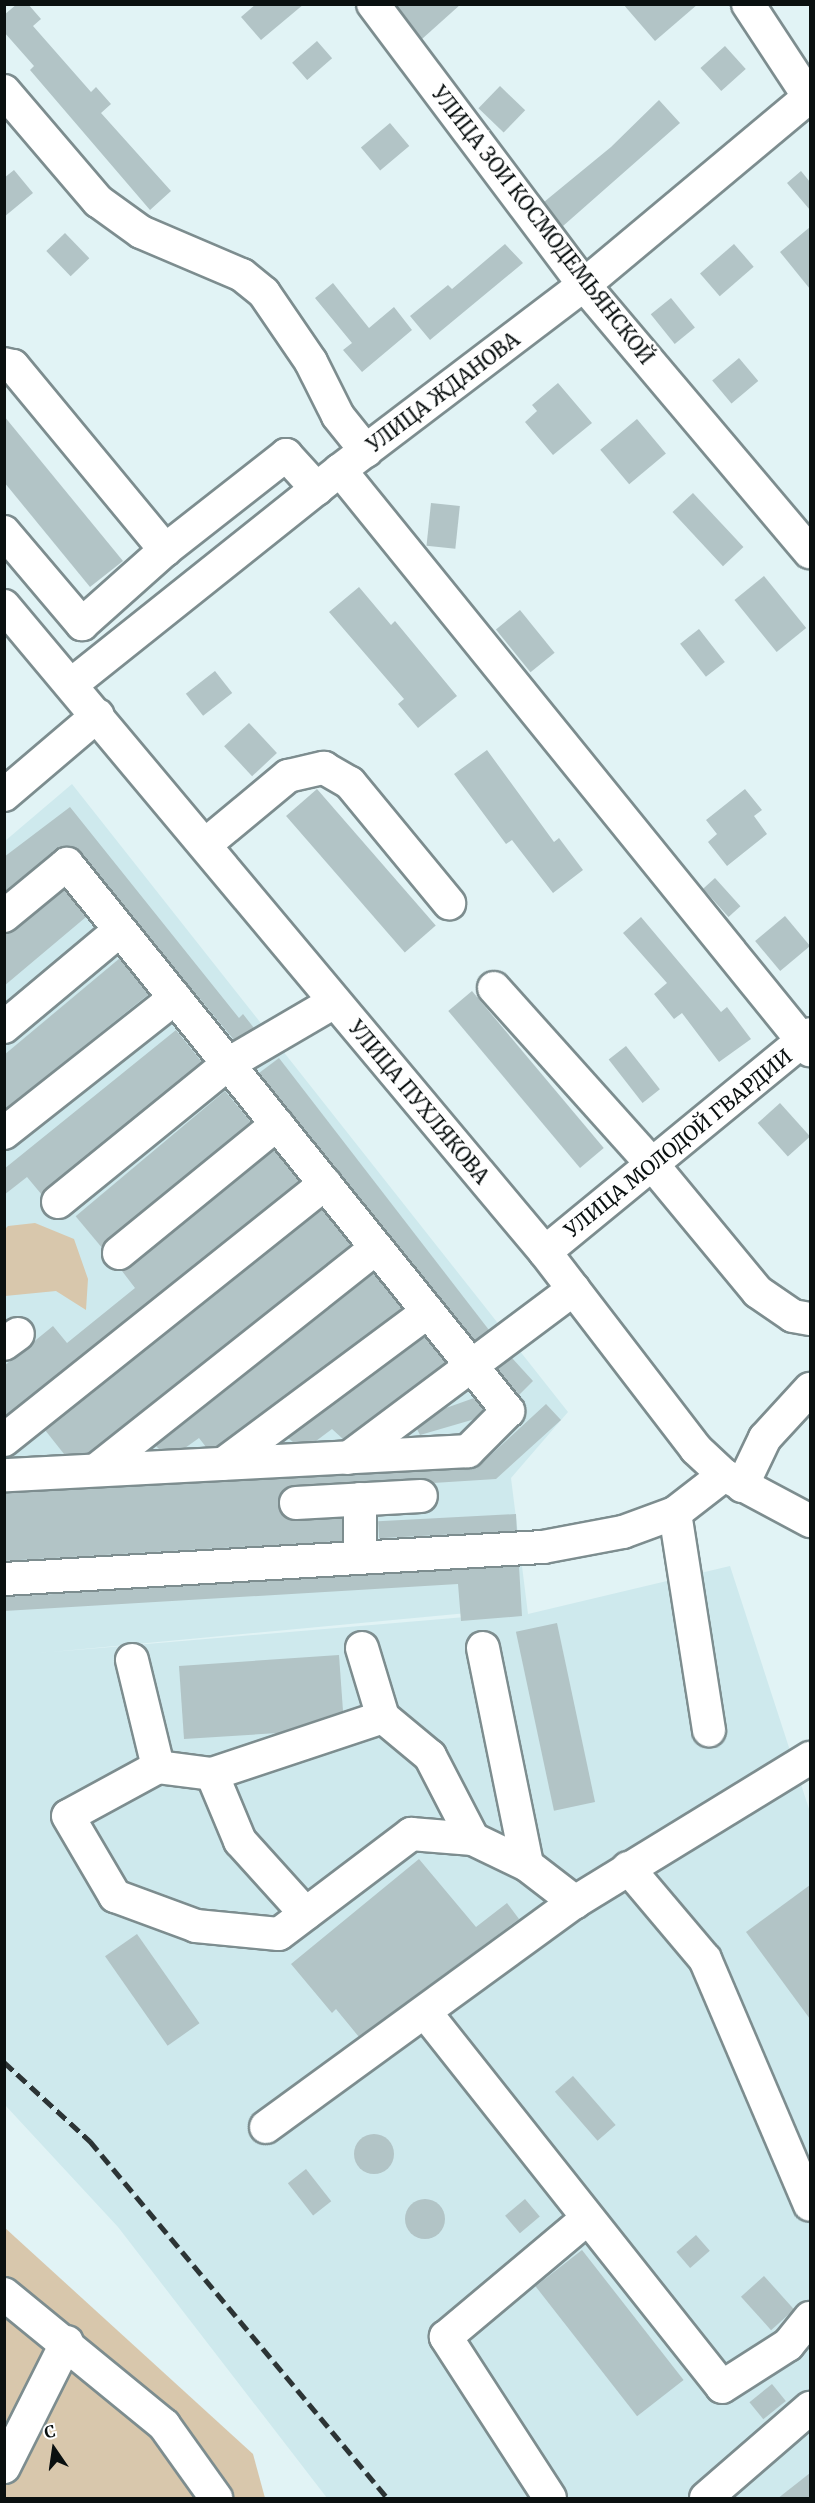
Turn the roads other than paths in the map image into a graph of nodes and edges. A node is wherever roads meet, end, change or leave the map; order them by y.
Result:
1 (373, 4) edge
2 (748, 4) edge
3 (4, 90) edge
4 (810, 96) edge
5 (584, 285) junction
6 (4, 364) edge
7 (366, 451) junction
8 (329, 479) junction
9 (4, 532) edge
10 (165, 550) junction
11 (810, 552) edge
12 (7, 613) edge
13 (72, 684) junction
14 (98, 715) junction
15 (4, 795) edge
16 (206, 844) junction
17 (449, 903) dead end
18 (4, 915) edge
19 (120, 930) junction
20 (494, 988) dead end
21 (175, 998) junction
22 (334, 1002) junction
23 (4, 1026) edge
24 (808, 1042) edge
25 (228, 1064) junction
26 (277, 1124) junction
27 (4, 1133) edge
28 (652, 1164) junction
29 (325, 1184) junction
30 (58, 1202) dead end
31 (376, 1248) junction
32 (545, 1252) junction
33 (119, 1253) dead end
34 (574, 1289) junction
35 (428, 1312) junction
36 (810, 1319) edge
37 (471, 1365) junction
38 (810, 1389) edge
39 (4, 1440) edge
40 (348, 1458) junction
41 (223, 1464) junction
42 (96, 1470) junction
43 (4, 1475) edge
44 (733, 1480) junction
45 (421, 1496) dead end
46 (360, 1499) junction
47 (296, 1503) dead end
48 (675, 1513) junction
49 (810, 1521) edge
50 (360, 1558) junction
51 (4, 1580) edge
52 (362, 1648) dead end
53 (483, 1648) dead end
54 (132, 1660) dead end
55 (383, 1717) junction
56 (709, 1730) dead end
57 (810, 1758) edge
58 (158, 1767) junction
59 (212, 1774) junction
60 (473, 1839) junction
61 (527, 1865) junction
62 (628, 1868) junction
63 (575, 1902) junction
64 (306, 1914) junction
65 (424, 2012) junction
66 (266, 2127) dead end
67 (810, 2205) edge
68 (588, 2218) junction
69 (4, 2294) edge
70 (810, 2318) edge
71 (67, 2342) junction
72 (810, 2408) edge
73 (4, 2467) edge
74 (216, 2499) edge
75 (550, 2499) edge
76 (706, 2499) edge

1 - 5 street, УЛИЦА ЗОИ КОСМОДЕМЬЯНСКОЙ
2 - 4 street
3 - 7 street
4 - 5 street, УЛИЦА ЖДАНОВА
5 - 7 street, УЛИЦА ЖДАНОВА
5 - 11 street, УЛИЦА ЗОИ КОСМОДЕМЬЯНСКОЙ
6 - 10 street
7 - 8 street, УЛИЦА ЖДАНОВА
8 - 10 street
8 - 13 street, УЛИЦА ЖДАНОВА
8 - 24 street
9 - 10 street
12 - 13 street, УЛИЦА ПУХЛЯКОВА
13 - 14 street, УЛИЦА ПУХЛЯКОВА
14 - 15 street
14 - 16 street, УЛИЦА ПУХЛЯКОВА
16 - 17 street
16 - 22 street, УЛИЦА ПУХЛЯКОВА
18 - 19 street
19 - 21 street
19 - 23 street
20 - 28 street
21 - 25 street
21 - 27 street
22 - 25 street
22 - 32 street, УЛИЦА ПУХЛЯКОВА
24 - 28 street, УЛИЦА МОЛОДОЙ ГВАРДИИ
25 - 26 street
25 - 30 street
26 - 29 street
26 - 33 street
28 - 32 street, УЛИЦА МОЛОДОЙ ГВАРДИИ
28 - 36 street
29 - 31 street
29 - 39 street
31 - 35 street
31 - 42 street
32 - 34 street, УЛИЦА ПУХЛЯКОВА
34 - 37 street
34 - 44 street, УЛИЦА ПУХЛЯКОВА
35 - 37 street
35 - 41 street
37 - 40 street
37 - 40 street
38 - 44 street
40 - 41 street
41 - 42 street
42 - 43 street
44 - 48 street
44 - 49 street, УЛИЦА ПУХЛЯКОВА
45 - 46 street
46 - 47 street
46 - 50 street
48 - 50 street
48 - 56 street
50 - 51 street
52 - 55 street
53 - 61 street
54 - 58 street
55 - 59 street
55 - 60 street
57 - 62 street
58 - 59 street
58 - 64 street
59 - 64 street
60 - 61 street
60 - 64 street
61 - 63 street
62 - 63 street
62 - 67 street
63 - 65 street
65 - 66 street
65 - 68 street
68 - 70 street
68 - 75 street
69 - 71 street
71 - 73 street
71 - 74 street
72 - 76 street

